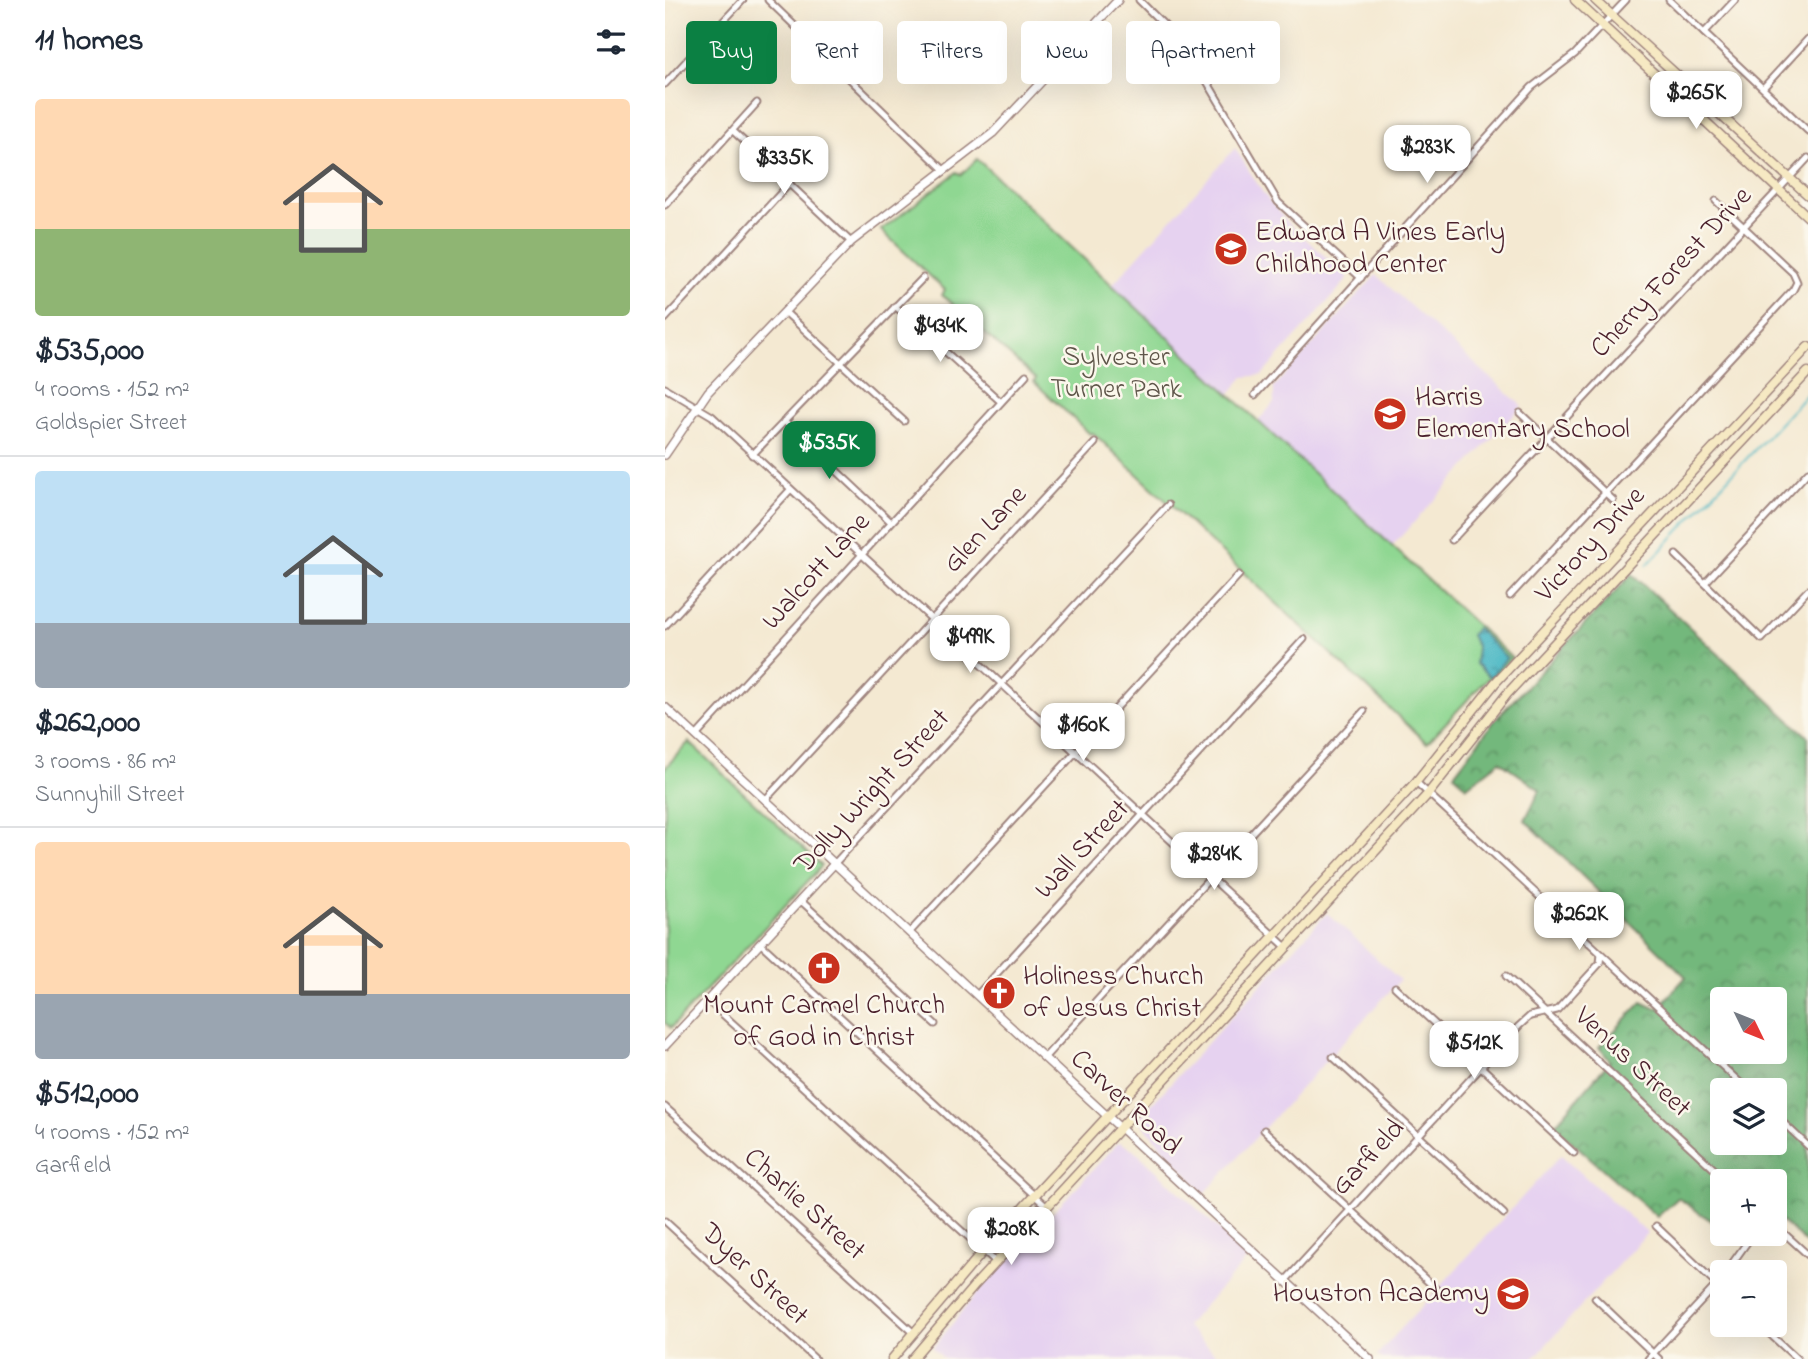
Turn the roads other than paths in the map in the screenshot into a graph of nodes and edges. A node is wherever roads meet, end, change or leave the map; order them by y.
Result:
1 (743, 0) edge
2 (768, 0) edge
3 (1118, 0) edge
4 (1139, 0) edge
5 (1575, 0) edge
6 (1595, 0) edge
7 (1626, 0) edge
8 (1669, 0) edge
9 (1735, 0) edge
10 (1612, 15) junction
11 (1602, 26) junction
12 (1704, 33) junction
13 (1808, 38) edge
14 (665, 84) edge
15 (1763, 88) junction
16 (1693, 90) junction
17 (1683, 101) junction
18 (757, 103) dead end
19 (733, 131) junction
20 (1808, 131) edge
21 (1808, 158) edge
22 (944, 170) junction
23 (1790, 178) junction
24 (790, 183) junction
25 (1779, 190) junction
26 (1808, 195) edge
27 (1716, 201) dead end
28 (665, 205) edge
29 (1808, 217) edge
30 (1745, 226) junction
31 (851, 242) junction
32 (923, 278) dead end
33 (1361, 278) junction
34 (895, 306) junction
35 (785, 312) junction
36 (665, 319) edge
37 (1808, 347) edge
38 (841, 363) junction
39 (1808, 372) edge
40 (1026, 375) dead end
41 (665, 388) edge
42 (1255, 395) dead end
43 (1758, 401) junction
44 (1001, 402) junction
45 (697, 406) junction
46 (1770, 412) junction
47 (1520, 413) dead end
48 (904, 421) dead end
49 (784, 422) junction
50 (1545, 438) junction
51 (1095, 443) dead end
52 (665, 455) edge
53 (752, 455) junction
54 (1808, 472) edge
55 (790, 490) junction
56 (1604, 493) junction
57 (1613, 500) dead end
58 (1168, 505) dead end
59 (891, 522) junction
60 (1641, 526) junction
61 (1652, 537) junction
62 (1452, 540) dead end
63 (861, 555) junction
64 (1676, 555) dead end
65 (1239, 576) dead end
66 (1705, 583) junction
67 (1808, 590) edge
68 (1510, 596) dead end
69 (930, 621) junction
70 (665, 626) edge
71 (1304, 639) dead end
72 (1524, 652) junction
73 (1535, 663) junction
74 (1002, 686) junction
75 (665, 707) edge
76 (1364, 711) dead end
77 (696, 736) junction
78 (1075, 753) junction
79 (1416, 782) junction
80 (1428, 794) junction
81 (765, 800) junction
82 (1143, 815) junction
83 (835, 863) junction
84 (1210, 877) junction
85 (800, 900) junction
86 (909, 933) junction
87 (1273, 935) junction
88 (760, 943) junction
89 (1286, 947) junction
90 (1601, 954) junction
91 (1506, 976) dead end
92 (1395, 987) dead end
93 (977, 995) junction
94 (707, 1000) junction
95 (1546, 1012) junction
96 (1192, 1023) junction
97 (935, 1024) dead end
98 (1205, 1035) junction
99 (665, 1046) edge
100 (1045, 1057) junction
101 (1333, 1057) dead end
102 (1480, 1069) junction
103 (1735, 1078) edge
104 (665, 1107) edge
105 (1108, 1115) junction
106 (1787, 1126) edge
107 (1120, 1128) junction
108 (1264, 1130) dead end
109 (1419, 1135) junction
110 (1808, 1146) edge
111 (1574, 1153) dead end
112 (1714, 1169) edge
113 (1035, 1195) junction
114 (1047, 1207) junction
115 (1349, 1209) junction
116 (1504, 1214) dead end
117 (665, 1221) edge
118 (1656, 1226) dead end
119 (1787, 1236) edge
120 (983, 1252) junction
121 (1808, 1255) edge
122 (996, 1262) junction
123 (1710, 1277) edge
124 (1285, 1281) junction
125 (1436, 1289) dead end
126 (1710, 1297) edge
127 (1595, 1298) dead end
128 (914, 1334) junction
129 (1774, 1337) edge
130 (905, 1344) junction
131 (1651, 1356) edge
132 (815, 1359) edge
133 (892, 1359) edge
134 (900, 1359) edge
135 (912, 1359) edge
136 (1370, 1359) edge
137 (1659, 1359) edge
138 (1797, 1359) edge

1 - 14 street
2 - 22 street
3 - 22 street
4 - 33 street
5 - 11 main road
6 - 10 main road
7 - 10 street
8 - 12 street
9 - 12 street
10 - 11 street
10 - 16 main road
11 - 17 main road
11 - 33 street
12 - 15 street
13 - 15 street
15 - 20 street
16 - 17 main road
16 - 23 main road
17 - 25 main road
18 - 19 street
19 - 24 street
19 - 28 street
21 - 23 street, Cherry Forest Drive
22 - 31 street
23 - 25 street, Cherry Forest Drive
23 - 26 main road
24 - 31 street
24 - 36 street
25 - 29 main road
25 - 30 street, Cherry Forest Drive
27 - 30 street
30 - 50 street, Cherry Forest Drive
30 - 56 street
31 - 35 street
32 - 34 street
33 - 42 street
34 - 38 street
34 - 44 street
35 - 38 street
35 - 45 street
37 - 43 main road, Victory Drive
38 - 48 street
38 - 49 street
39 - 46 main road, Victory Drive
40 - 44 street, Walcott Lane
41 - 45 street
43 - 46 main road
43 - 60 main road, Victory Drive
44 - 59 street, Walcott Lane
45 - 52 street
45 - 53 street
46 - 61 main road, Victory Drive
47 - 50 street
49 - 53 street
49 - 59 street
50 - 56 street
50 - 62 street, Cherry Forest Drive
51 - 69 street, Glen Lane
53 - 55 street
54 - 66 street
55 - 63 street
55 - 70 street
56 - 57 street
56 - 68 street
58 - 74 street, Dolly Wright Street
59 - 63 street, Walcott Lane
60 - 61 main road
60 - 72 main road, Victory Drive
61 - 73 main road, Victory Drive
63 - 69 street
63 - 77 street, Walcott Lane
64 - 66 street
65 - 78 street
66 - 67 street
69 - 74 street
69 - 81 street, Glen Lane
71 - 82 street, Wall Street
72 - 73 main road
72 - 79 main road, Victory Drive
73 - 80 main road, Victory Drive
74 - 78 street
74 - 83 street, Dolly Wright Street
75 - 77 street, Carver Road
76 - 84 street
77 - 81 street, Carver Road
78 - 82 street
78 - 86 street
79 - 80 street
79 - 87 main road, Victory Drive
80 - 89 main road, Victory Drive
80 - 90 street
81 - 83 street, Carver Road
82 - 84 street
82 - 93 street, Wall Street
83 - 85 street, Dolly Wright Street
83 - 86 street, Carver Road
84 - 87 street
84 - 100 street
85 - 88 street, Dolly Wright Street
85 - 97 street
86 - 93 street, Carver Road
87 - 89 street
87 - 96 main road, Victory Drive
88 - 94 street, Dolly Wright Street
88 - 113 street
89 - 98 main road, Victory Drive
90 - 95 street, Garfield
90 - 103 street
91 - 95 street, Venus Street
92 - 102 street
93 - 100 street, Carver Road
94 - 99 street, Dolly Wright Street
94 - 120 street
95 - 102 street, Garfield
95 - 112 street, Venus Street
96 - 98 main road
96 - 105 main road, Victory Drive
98 - 107 main road, Victory Drive
100 - 105 street, Carver Road
101 - 109 street
102 - 109 street, Garfield
102 - 111 street
104 - 128 street, Charlie Street
105 - 107 street, Carver Road
105 - 113 main road, Victory Drive
106 - 110 street
107 - 114 main road, Victory Drive
107 - 124 street, Carver Road
108 - 115 street
109 - 115 street, Garfield
109 - 116 street
113 - 114 street
113 - 120 main road, Victory Drive
114 - 122 main road, Victory Drive
115 - 124 street, Garfield
115 - 125 street
117 - 132 street, Dyer Street
118 - 123 street
119 - 121 street
120 - 122 street
120 - 128 main road, Victory Drive
122 - 135 main road, Victory Drive
124 - 136 street, Carver Road
126 - 131 street
127 - 131 street
128 - 130 main road, Victory Drive
129 - 138 street
130 - 133 main road, Victory Drive
130 - 134 main road
131 - 137 street

